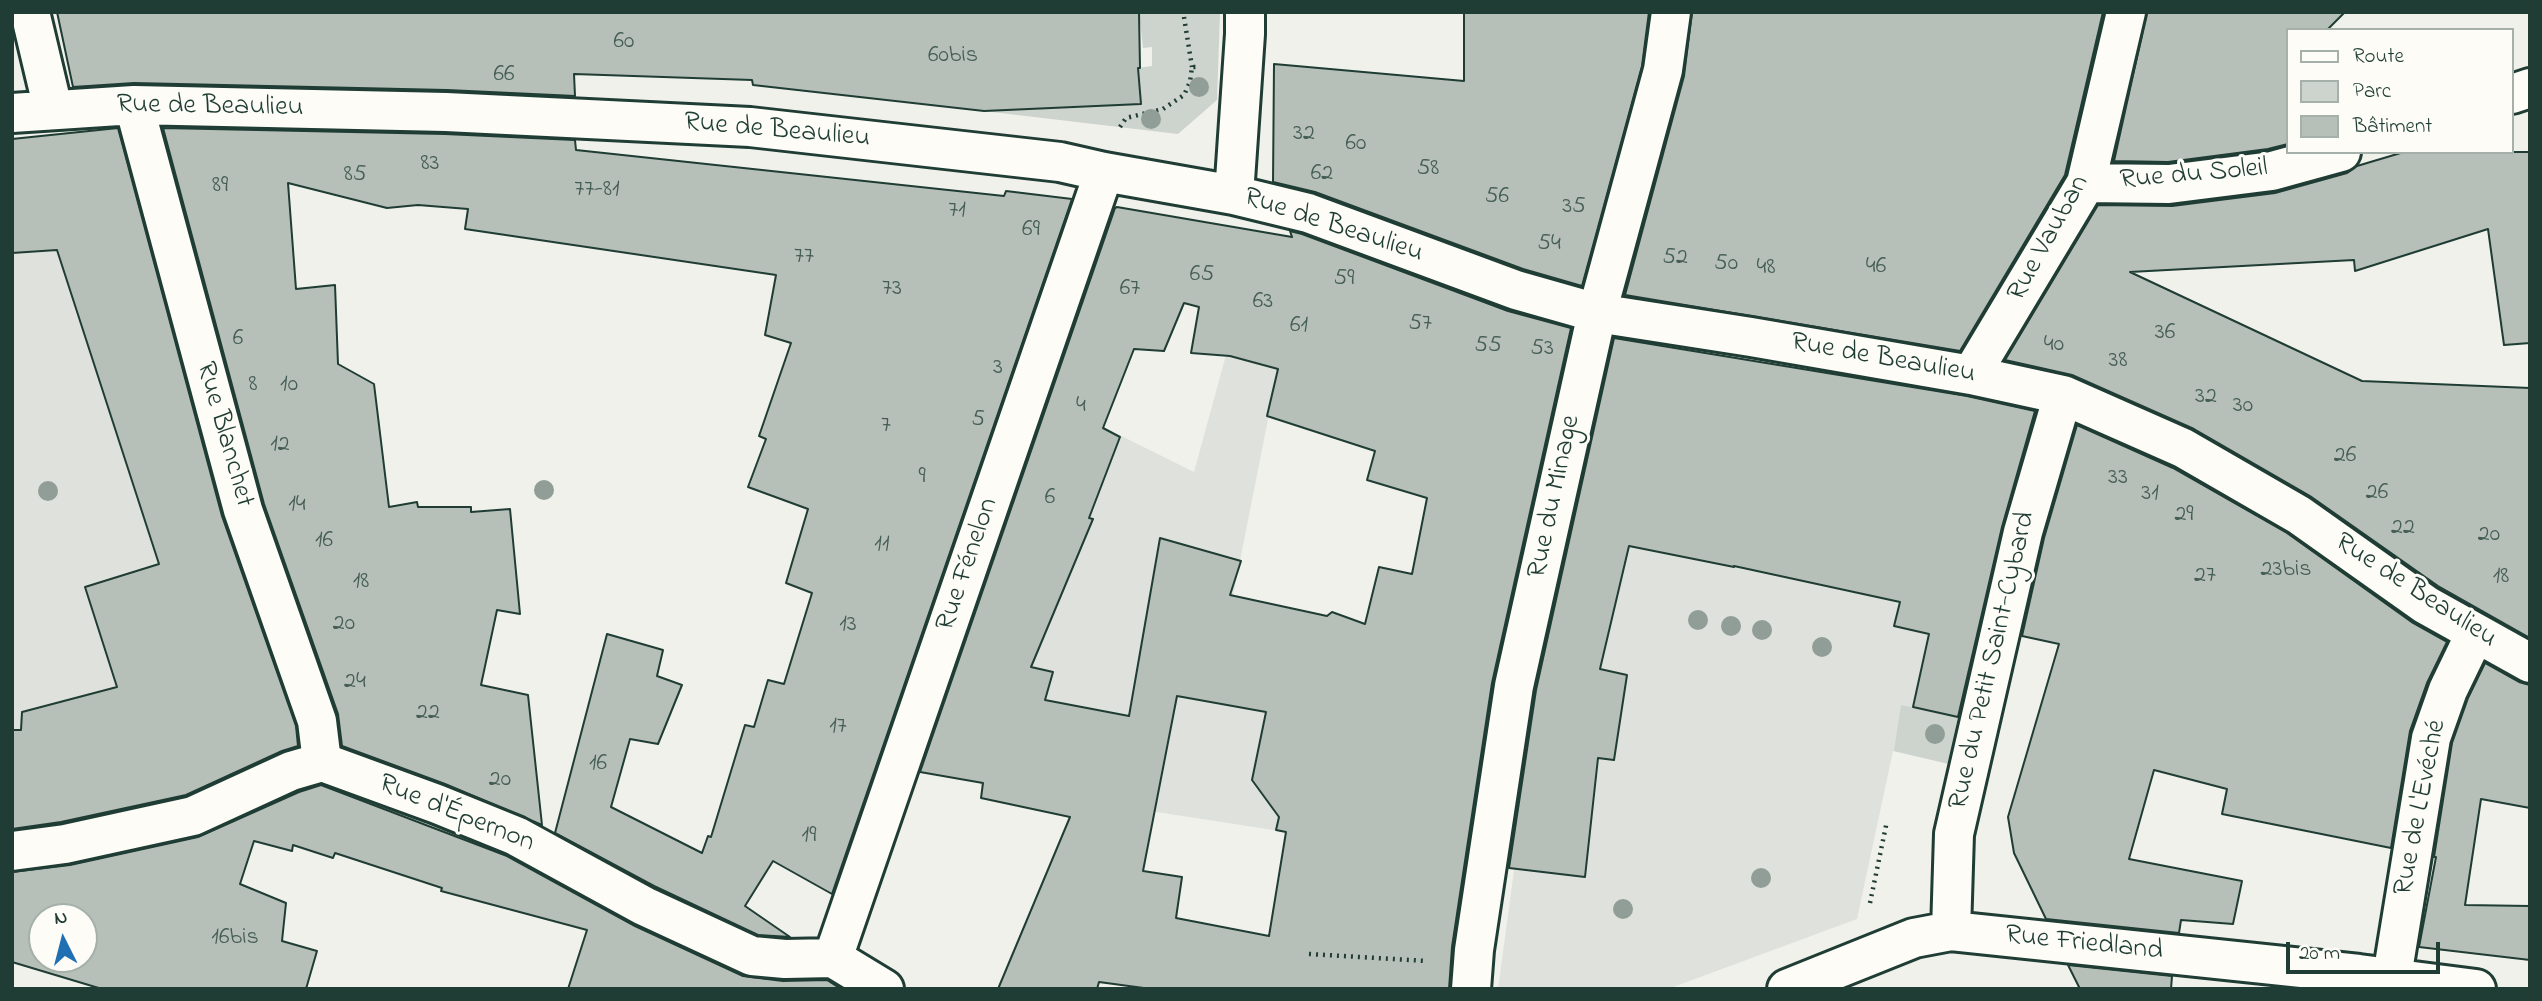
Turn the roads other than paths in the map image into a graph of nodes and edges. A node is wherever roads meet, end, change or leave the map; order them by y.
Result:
1 (30, 12) edge
2 (1245, 12) edge
3 (1671, 12) edge
4 (2126, 12) edge
5 (134, 105) junction
6 (53, 109) junction
7 (12, 113) edge
8 (2334, 154) edge
9 (1104, 173) junction
10 (2086, 183) junction
11 (1234, 195) junction
12 (1597, 313) junction
13 (1971, 375) junction
14 (2063, 396) junction
15 (2475, 634) junction
16 (2530, 663) edge
17 (322, 762) junction
18 (12, 851) edge
19 (1951, 931) junction
20 (833, 958) junction
21 (1472, 976) edge
22 (2390, 984) edge
23 (884, 989) edge
24 (1787, 989) edge
25 (2476, 989) edge

1 - 6 street
2 - 11 street
3 - 12 street, Rue du Minage
4 - 10 street, Rue Vauban
5 - 6 street, Rue de Beaulieu
5 - 9 street, Rue de Beaulieu
5 - 17 street, Rue Blanchet
6 - 7 street, Rue de Beaulieu
8 - 10 street, Rue du Soleil
9 - 11 street, Rue de Beaulieu
9 - 20 street, Rue Fénelon
10 - 13 street, Rue Vauban
11 - 12 street, Rue de Beaulieu
12 - 13 street, Rue de Beaulieu
12 - 21 street, Rue du Minage
13 - 14 street, Rue de Beaulieu
14 - 15 street, Rue de Beaulieu
14 - 19 street, Rue du Petit Saint-Cybard
15 - 16 street, Rue de Beaulieu
15 - 22 street, Rue de L'Evéché
17 - 18 street
17 - 20 street, Rue d'Épernon
19 - 22 street, Rue Friedland
19 - 24 street, Rue Friedland
20 - 23 street
22 - 25 street, Rue Friedland

